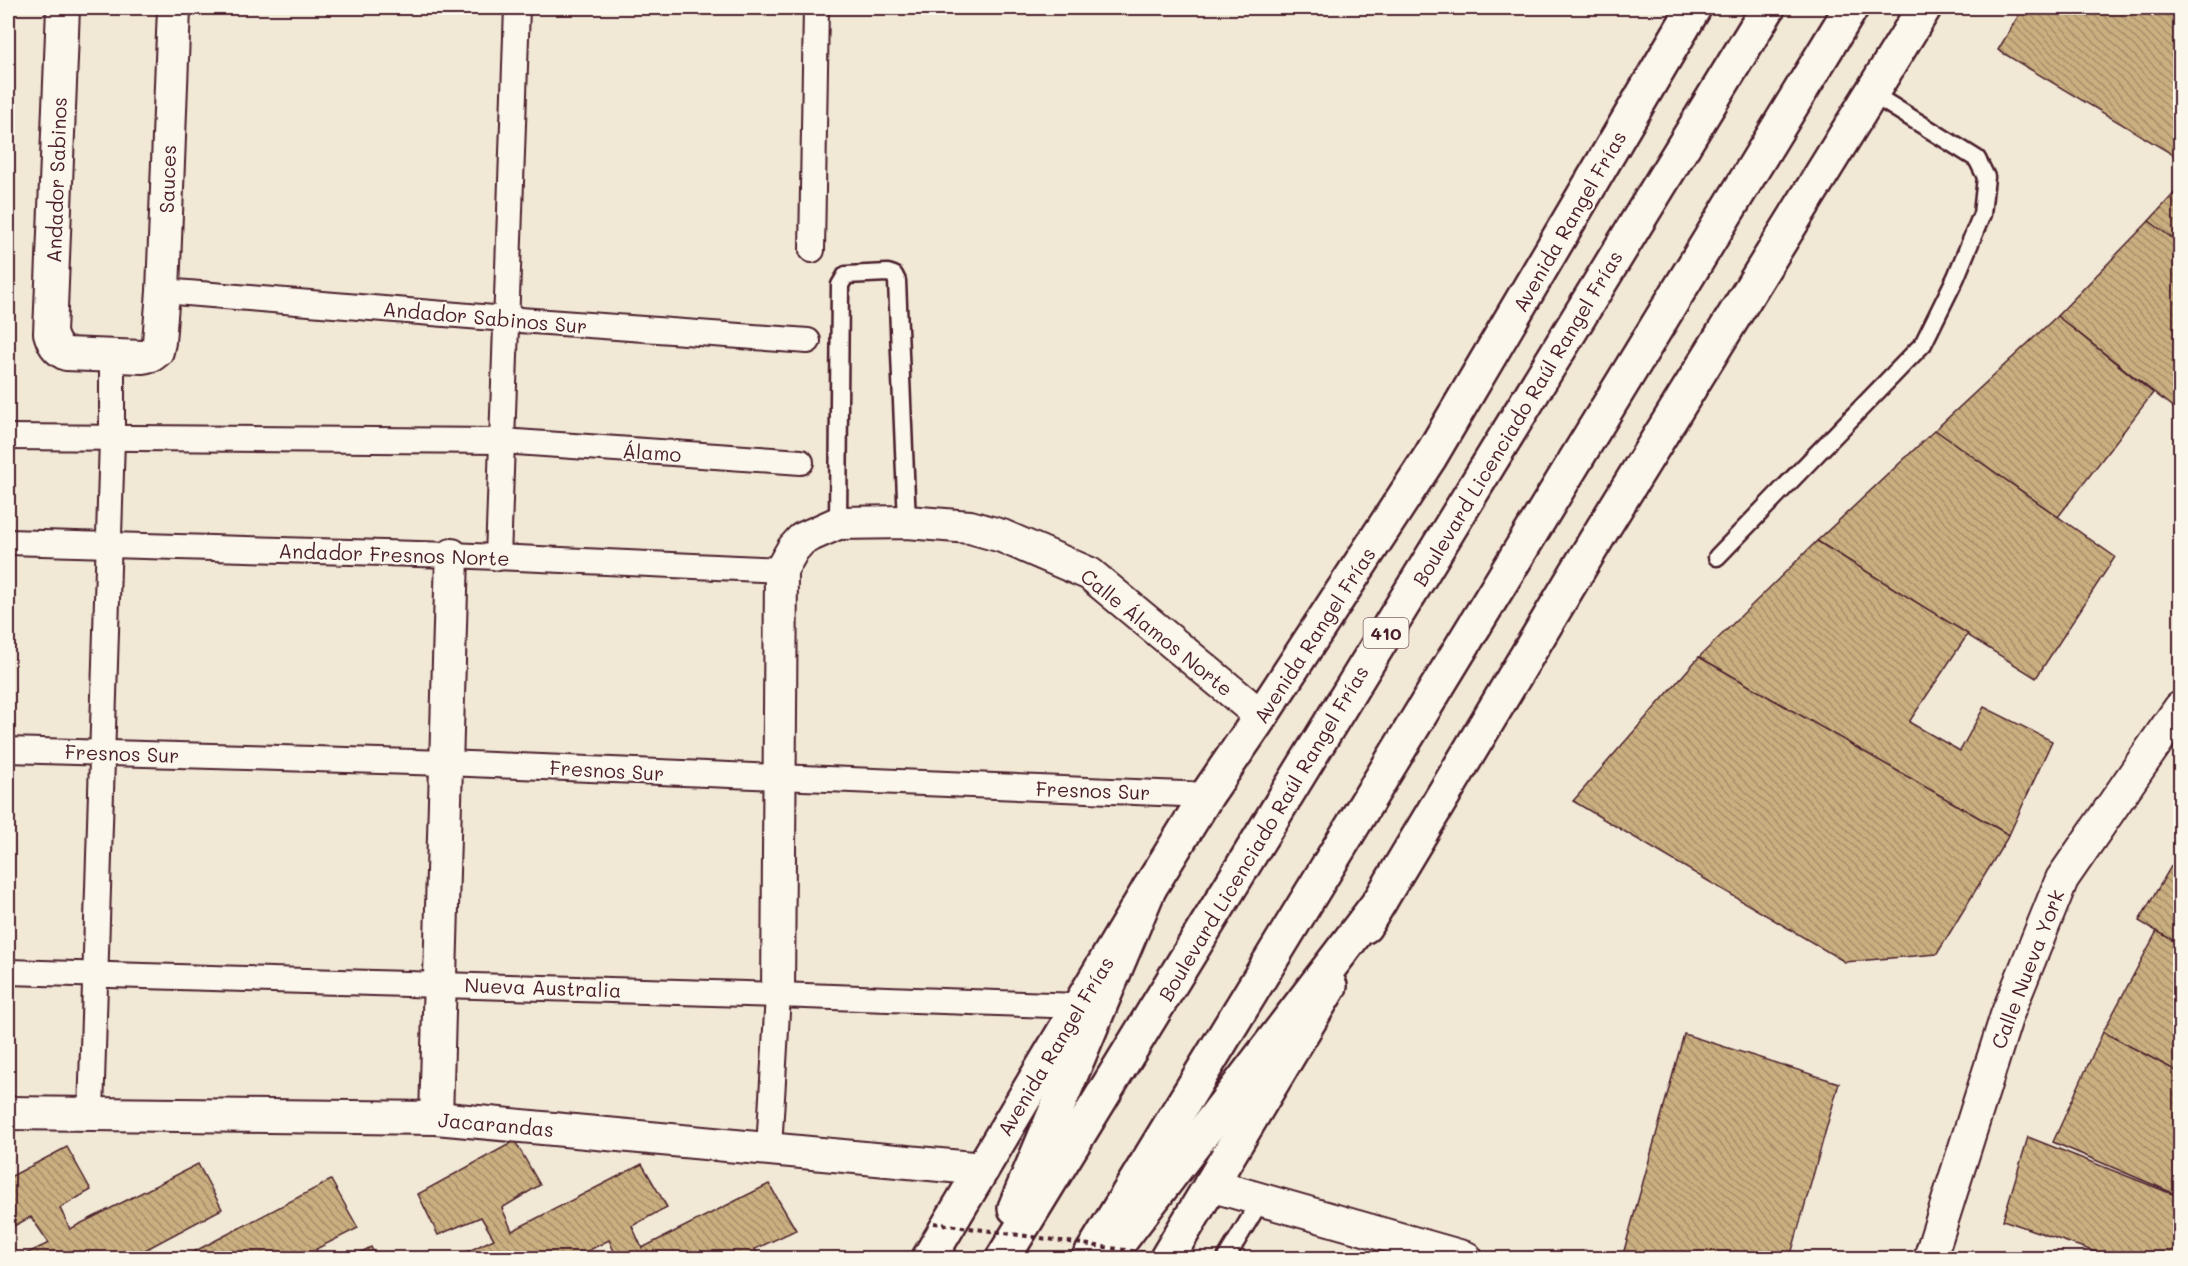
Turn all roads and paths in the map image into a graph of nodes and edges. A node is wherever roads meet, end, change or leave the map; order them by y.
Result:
1 (63, 8) edge
2 (174, 8) edge
3 (517, 8) edge
4 (816, 8) edge
5 (1694, 8) edge
6 (1768, 8) edge
7 (1851, 8) edge
8 (1924, 8) edge
9 (1871, 93) junction
10 (812, 250) dead end
11 (163, 291) junction
12 (506, 319) junction
13 (808, 341) dead end
14 (112, 356) junction
15 (8, 437) edge
16 (112, 439) junction
17 (502, 441) junction
18 (801, 462) dead end
19 (907, 522) junction
20 (838, 523) junction
21 (8, 542) edge
22 (108, 545) junction
23 (452, 555) junction
24 (1717, 557) dead end
25 (498, 558) junction
26 (781, 570) junction
27 (2181, 708) edge
28 (1261, 716) junction
29 (8, 750) edge
30 (102, 752) junction
31 (446, 763) junction
32 (781, 778) junction
33 (1207, 795) junction
34 (1149, 889) junction
35 (1380, 901) junction
36 (8, 972) edge
37 (96, 974) junction
38 (440, 984) junction
39 (778, 995) junction
40 (1079, 1006) junction
41 (8, 1113) edge
42 (91, 1113) junction
43 (436, 1118) junction
44 (769, 1149) junction
45 (982, 1169) junction
46 (1210, 1185) junction
47 (1261, 1200) junction
48 (934, 1223) dead end
49 (929, 1258) edge
50 (993, 1258) edge
51 (1003, 1258) edge
52 (1089, 1258) edge
53 (1107, 1258) edge
54 (1167, 1258) edge
55 (1182, 1258) edge
56 (1226, 1258) edge
57 (1466, 1258) edge
58 (1930, 1258) edge

1 - 14 street, Andador Sabinos
2 - 11 street, Sauces
3 - 12 street
4 - 10 street
5 - 28 main road, Avenida Rangel Frías
6 - 51 main road, Boulevard Licenciado Raúl Rangel Frías / 410
7 - 52 main road
8 - 9 main road
9 - 24 lane
9 - 35 main road
11 - 12 street, Andador Sabinos Sur
11 - 14 street, Sauces
12 - 13 street, Andador Sabinos Sur
12 - 17 street
14 - 16 street
15 - 16 street
16 - 17 street
16 - 22 street
17 - 18 street, Álamo
17 - 25 street
19 - 20 street, Calle Álamos Norte
19 - 20 lane
19 - 28 street, Calle Álamos Norte
20 - 26 street
21 - 22 street, Andador Fresnos Norte
22 - 23 street, Andador Fresnos Norte
22 - 30 street
23 - 25 street, Andador Fresnos Norte
23 - 31 street
25 - 26 street, Andador Fresnos Norte
26 - 32 street
27 - 58 street, Calle Nueva York
28 - 33 main road, Avenida Rangel Frías
29 - 30 street, Fresnos Sur
30 - 31 street, Fresnos Sur
30 - 37 street
31 - 32 street, Fresnos Sur
31 - 38 street
32 - 33 street, Fresnos Sur
32 - 39 street
33 - 34 main road, Avenida Rangel Frías
34 - 40 main road, Avenida Rangel Frías
34 - 50 main road
35 - 46 main road
35 - 53 main road
36 - 37 street, Nueva Australia
37 - 38 street, Nueva Australia
37 - 42 street
38 - 39 street, Nueva Australia
38 - 43 street
39 - 40 street, Nueva Australia
39 - 44 street
40 - 45 main road, Avenida Rangel Frías
41 - 42 street, Jacarandas
42 - 43 street, Jacarandas
43 - 44 street, Jacarandas
44 - 45 street, Jacarandas
45 - 49 main road, Avenida Rangel Frías
46 - 47 street
46 - 54 main road
47 - 56 lane
47 - 57 street
48 - 55 path, bridge

